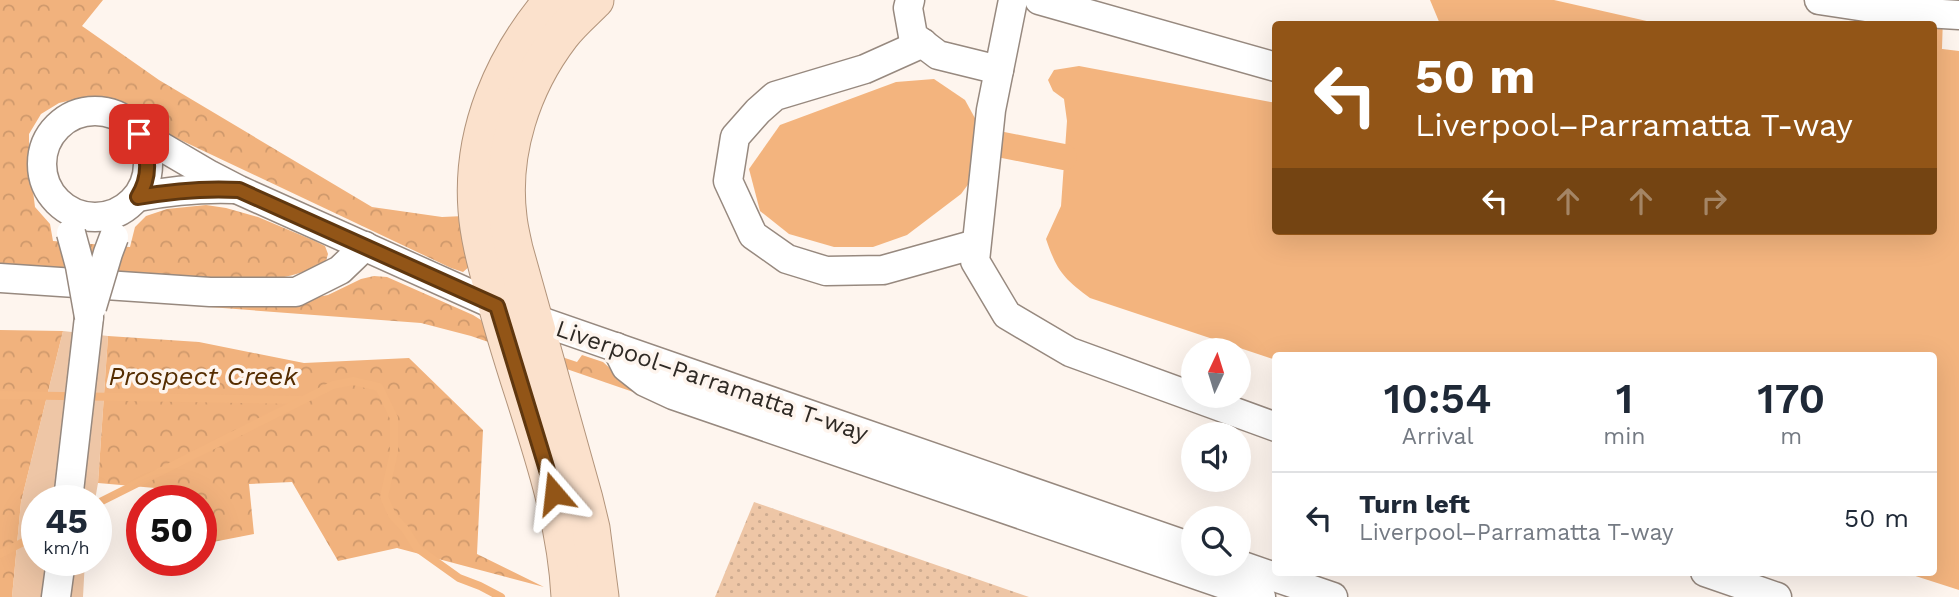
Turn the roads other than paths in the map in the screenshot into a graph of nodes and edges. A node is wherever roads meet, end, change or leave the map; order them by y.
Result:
1 (553, 0) edge
2 (595, 0) edge
3 (910, 0) edge
4 (1013, 0) edge
5 (1039, 0) edge
6 (1819, 0) edge
7 (1959, 15) edge
8 (923, 44) junction
9 (1272, 66) edge
10 (999, 70) junction
11 (139, 134) junction
12 (239, 190) junction
13 (51, 193) junction
14 (134, 202) junction
15 (976, 244) junction
16 (365, 246) junction
17 (0, 278) edge
18 (89, 317) junction
19 (520, 328) junction
20 (615, 346) junction
21 (1272, 426) edge
22 (70, 485) edge
23 (1181, 543) edge
24 (1251, 569) edge
25 (59, 576) edge
26 (1272, 576) edge
27 (1272, 576) edge
28 (1717, 576) edge
29 (584, 585) edge
30 (56, 597) edge
31 (1261, 597) edge
32 (1334, 597) edge
33 (1777, 597) edge

1 - 19 main road
2 - 19 main road
3 - 8 lane
4 - 10 lane
5 - 9 lane
6 - 7 lane
8 - 10 lane
8 - 15 lane
10 - 15 lane
11 - 12 lane, Liverpool–Parramatta T-way
11 - 13 lane
11 - 14 lane
12 - 14 lane, Liverpool–Parramatta T-way
12 - 16 lane, Liverpool–Parramatta T-way
13 - 14 lane
13 - 18 lane, bridge
14 - 18 lane, bridge
15 - 21 lane
16 - 17 lane
16 - 19 lane, Liverpool–Parramatta T-way
18 - 22 lane
19 - 20 lane, Liverpool–Parramatta T-way
19 - 29 main road
20 - 23 lane, Liverpool–Parramatta T-way
20 - 31 lane
24 - 27 lane
25 - 30 lane
26 - 32 lane
28 - 33 lane

